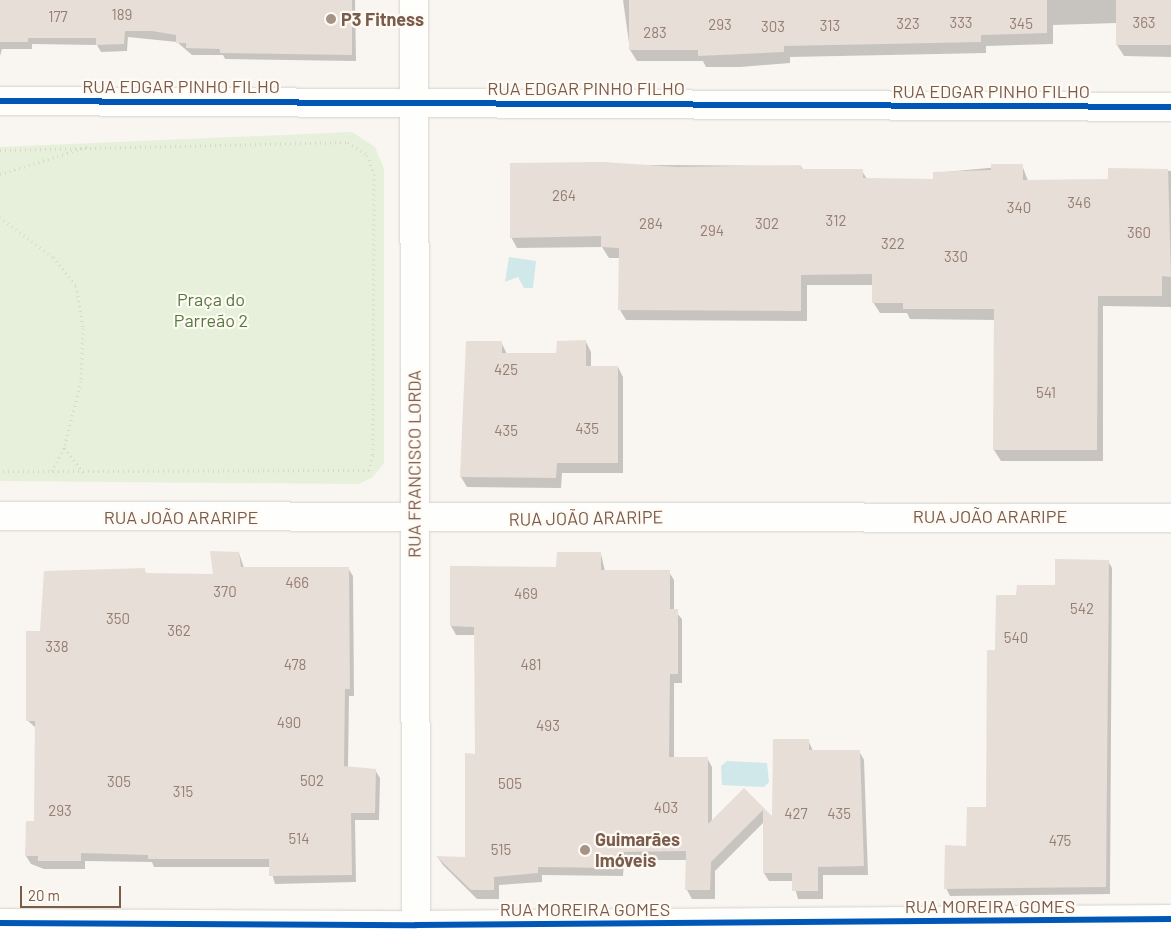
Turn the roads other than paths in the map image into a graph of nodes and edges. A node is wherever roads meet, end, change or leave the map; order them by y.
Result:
1 (414, 0) edge
2 (0, 101) edge
3 (414, 102) junction
4 (1171, 107) edge
5 (0, 516) edge
6 (1171, 518) edge
7 (414, 520) junction
8 (1171, 920) edge
9 (0, 923) edge
10 (416, 927) edge

1 - 3 street, RUA FRANCISCO LORDA
2 - 3 street, RUA EDGAR PINHO FILHO
3 - 4 street, RUA EDGAR PINHO FILHO
3 - 7 street, RUA FRANCISCO LORDA
5 - 7 street, RUA JOÃO ARARIPE
6 - 7 street, RUA JOÃO ARARIPE
7 - 10 street, RUA FRANCISCO LORDA
8 - 10 street, RUA MOREIRA GOMES
9 - 10 street, RUA MOREIRA GOMES

